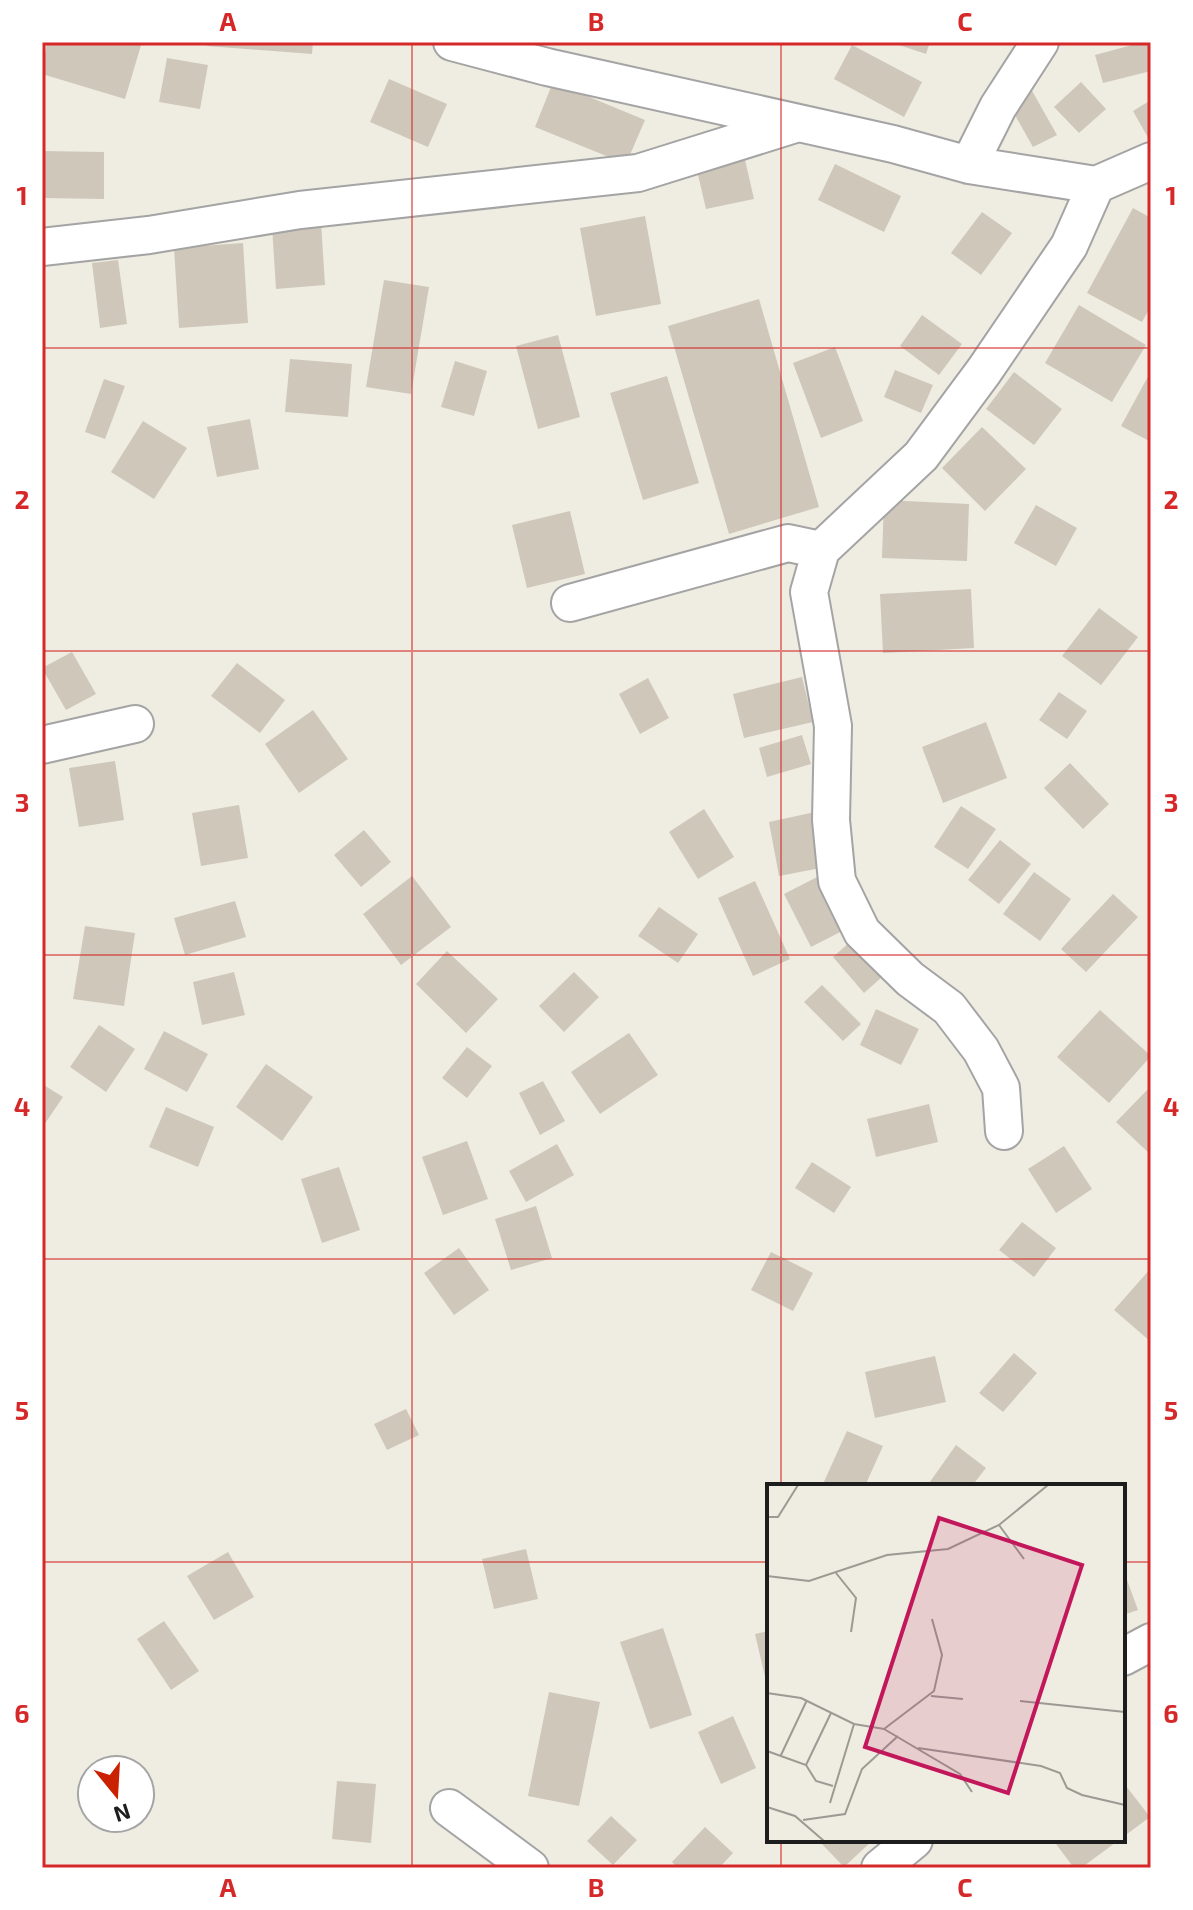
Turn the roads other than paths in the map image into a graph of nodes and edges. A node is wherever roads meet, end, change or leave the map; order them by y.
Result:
1 (452, 42) edge
2 (1040, 42) edge
3 (795, 124) junction
4 (1151, 161) edge
5 (969, 165) junction
6 (1096, 185) junction
7 (42, 247) edge
8 (821, 550) junction
9 (570, 603) dead end
10 (135, 724) dead end
11 (42, 745) edge
12 (1004, 1131) dead end
13 (1151, 1642) edge
14 (1125, 1656) edge
15 (449, 1808) dead end
16 (912, 1842) edge
17 (530, 1868) edge
18 (880, 1868) edge

1 - 3 street
2 - 5 street
3 - 5 street
3 - 7 street
4 - 6 street
5 - 6 street
6 - 8 street
8 - 9 street
8 - 12 street
10 - 11 street
13 - 14 street
15 - 17 street
16 - 18 street

